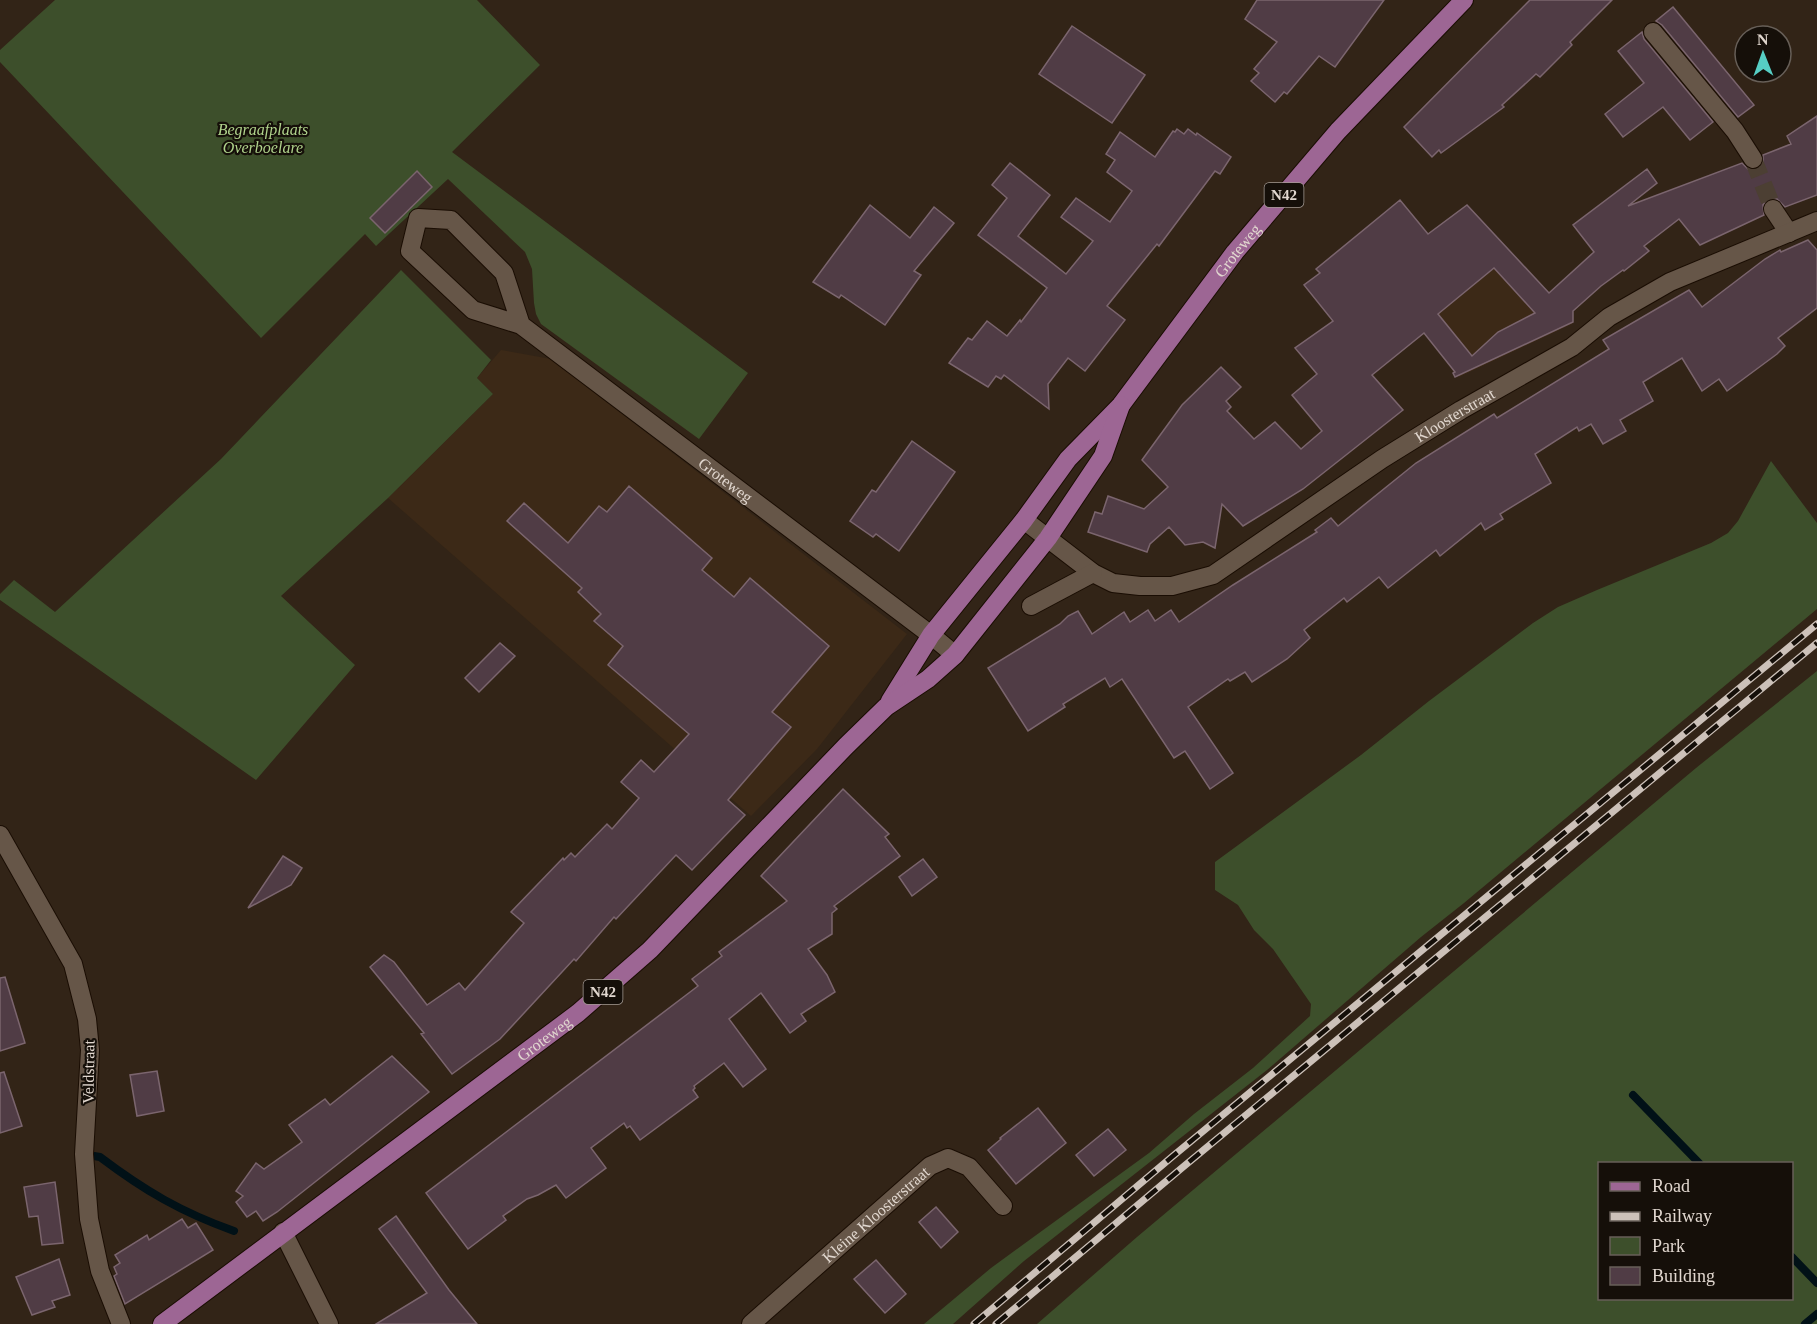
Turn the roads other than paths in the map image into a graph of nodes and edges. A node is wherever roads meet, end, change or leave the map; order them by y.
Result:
1 (1464, 0) edge
2 (1653, 32) dead end
3 (1753, 159) tunnel mouth
4 (1773, 209) tunnel mouth
5 (1817, 221) edge
6 (1789, 233) junction
7 (521, 325) junction
8 (1121, 405) junction
9 (1024, 520) junction
10 (1048, 538) junction
11 (1094, 573) junction
12 (1031, 606) dead end
13 (931, 635) junction
14 (955, 655) junction
15 (886, 707) junction
16 (0, 835) edge
17 (1003, 1206) dead end
18 (283, 1232) junction
19 (121, 1324) edge
20 (162, 1324) edge
21 (329, 1324) edge
22 (751, 1324) edge

1 - 8 main road, Groteweg / N42
2 - 3 street
4 - 6 street
5 - 6 street, Kloosterstraat
6 - 11 street, Kloosterstraat
7 - 7 street, Groteweg
7 - 13 street, Groteweg
8 - 9 main road, Groteweg / N42
8 - 10 main road, Groteweg / N42
9 - 10 street
9 - 13 main road, Groteweg / N42
10 - 11 street, Kloosterstraat
10 - 14 main road, Groteweg / N42
11 - 12 street
13 - 14 street, Groteweg
13 - 15 main road, Groteweg / N42
14 - 15 main road, Groteweg / N42
15 - 18 main road, Groteweg / N42
16 - 19 street, Veldstraat
17 - 22 street, Kleine Kloosterstraat
18 - 20 main road, Groteweg / N42
18 - 21 street

